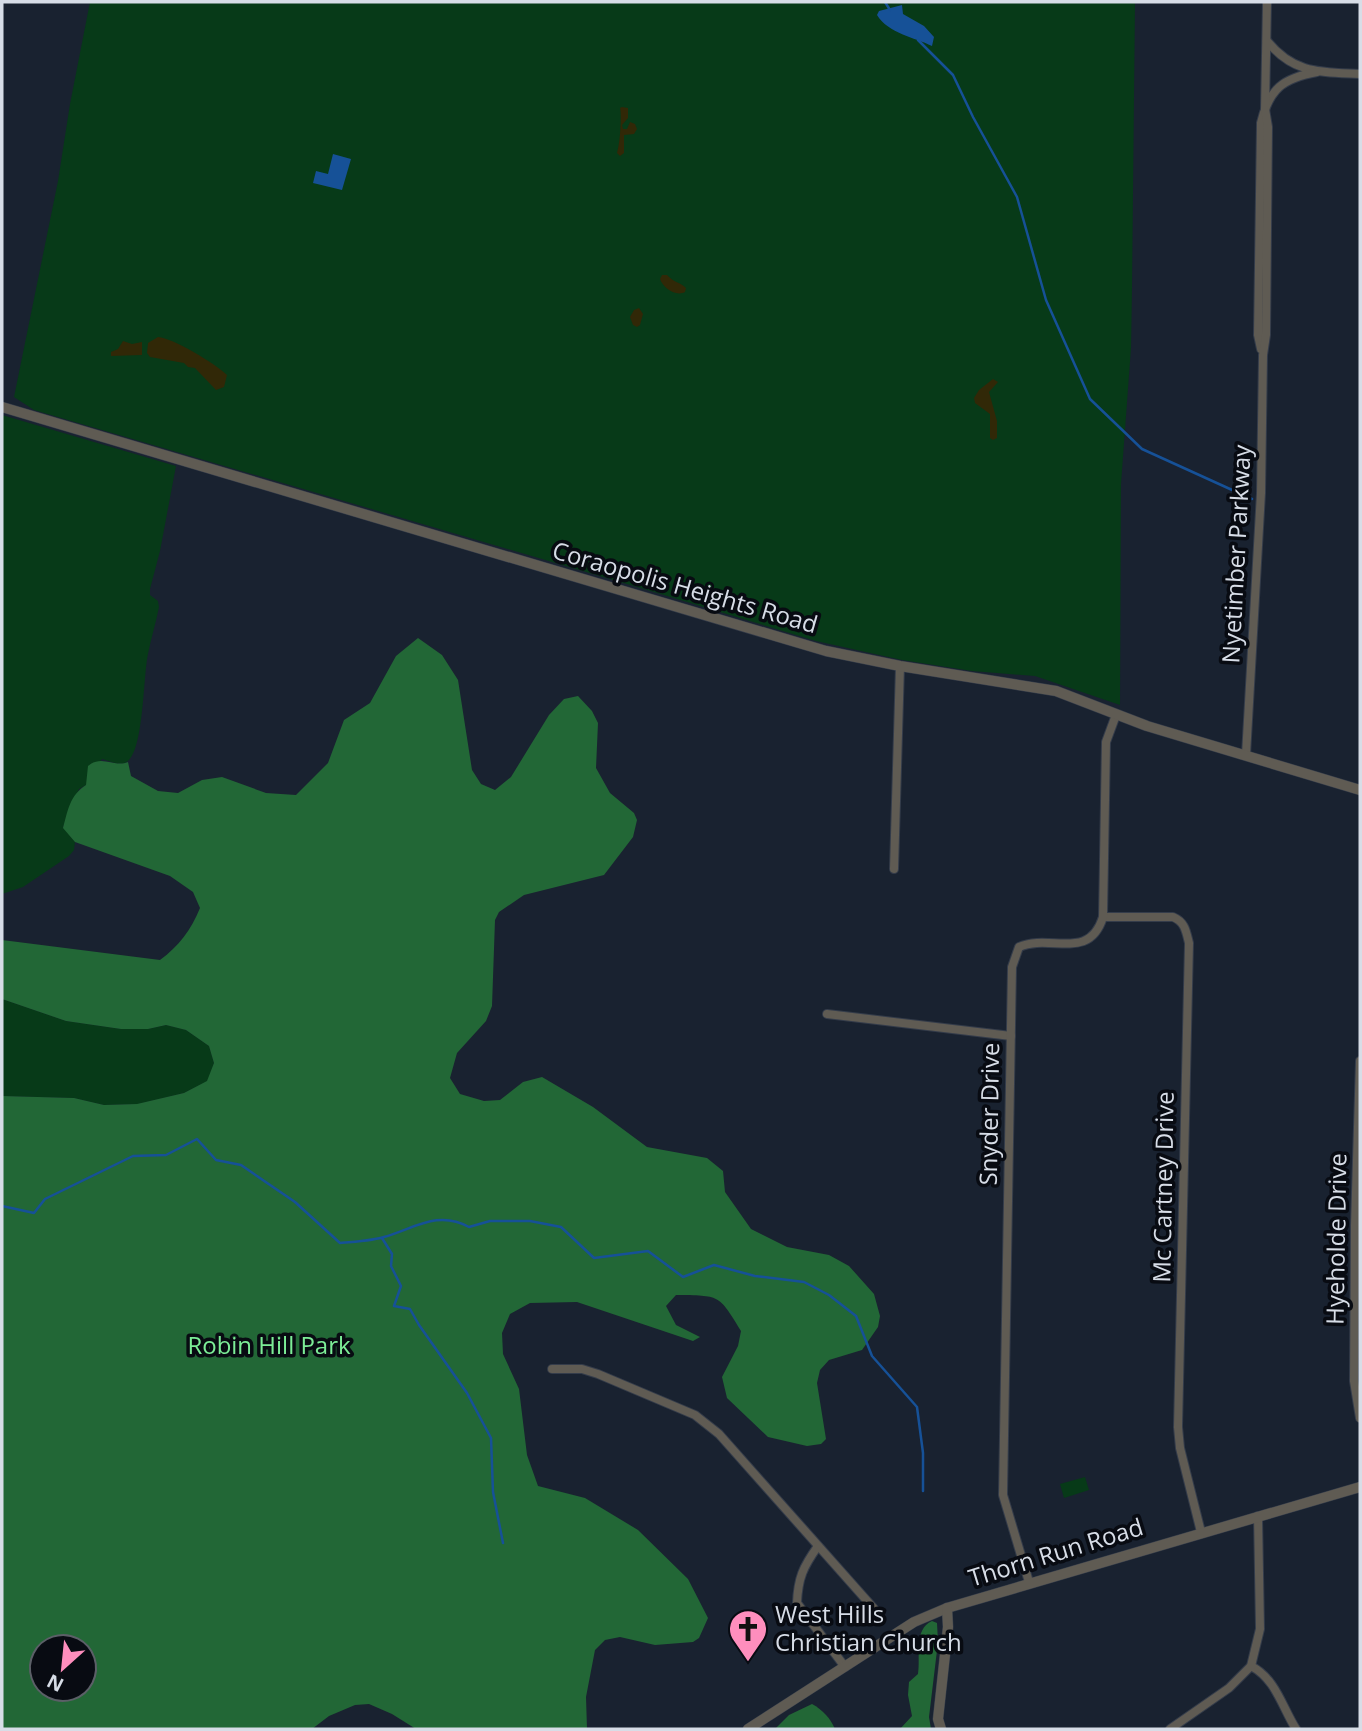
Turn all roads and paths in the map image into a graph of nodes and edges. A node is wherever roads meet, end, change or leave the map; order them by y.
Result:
1 (1267, 2) edge
2 (1267, 41) junction
3 (1317, 72) junction
4 (1360, 74) edge
5 (1265, 109) junction
6 (2, 407) edge
7 (900, 666) junction
8 (1115, 715) junction
9 (1246, 755) junction
10 (1360, 790) edge
11 (894, 869) dead end
12 (1103, 917) junction
13 (827, 1014) dead end
14 (1011, 1035) junction
15 (1360, 1061) edge
16 (552, 1369) dead end
17 (1360, 1418) edge
18 (1360, 1487) edge
19 (1258, 1516) junction
20 (1201, 1532) junction
21 (818, 1546) junction
22 (1029, 1582) junction
23 (947, 1608) junction
24 (877, 1612) dead end
25 (1251, 1665) junction
26 (845, 1667) junction
27 (748, 1729) edge
28 (941, 1729) edge
29 (1170, 1729) edge
30 (1296, 1729) edge

1 - 2 street, Nyetimber Parkway
2 - 3 street
2 - 5 street, Nyetimber Parkway
3 - 4 street
3 - 5 street
5 - 9 street, Nyetimber Parkway
6 - 7 street, Coraopolis Heights Road
7 - 8 street, Coraopolis Heights Road
7 - 11 street
8 - 9 street, Coraopolis Heights Road
8 - 12 street
9 - 10 street, Coraopolis Heights Road
12 - 14 street, Snyder Drive
12 - 20 street, Mc Cartney Drive
13 - 14 street
14 - 22 street, Snyder Drive
15 - 17 street, Hyeholde Drive
16 - 21 street
18 - 19 street, Thorn Run Road
19 - 20 street, Thorn Run Road
19 - 25 street
20 - 22 street, Thorn Run Road
21 - 24 street
21 - 26 street
22 - 23 street, Thorn Run Road
23 - 26 street, Thorn Run Road
23 - 28 street
25 - 29 street
25 - 30 street
26 - 27 street, Thorn Run Road

